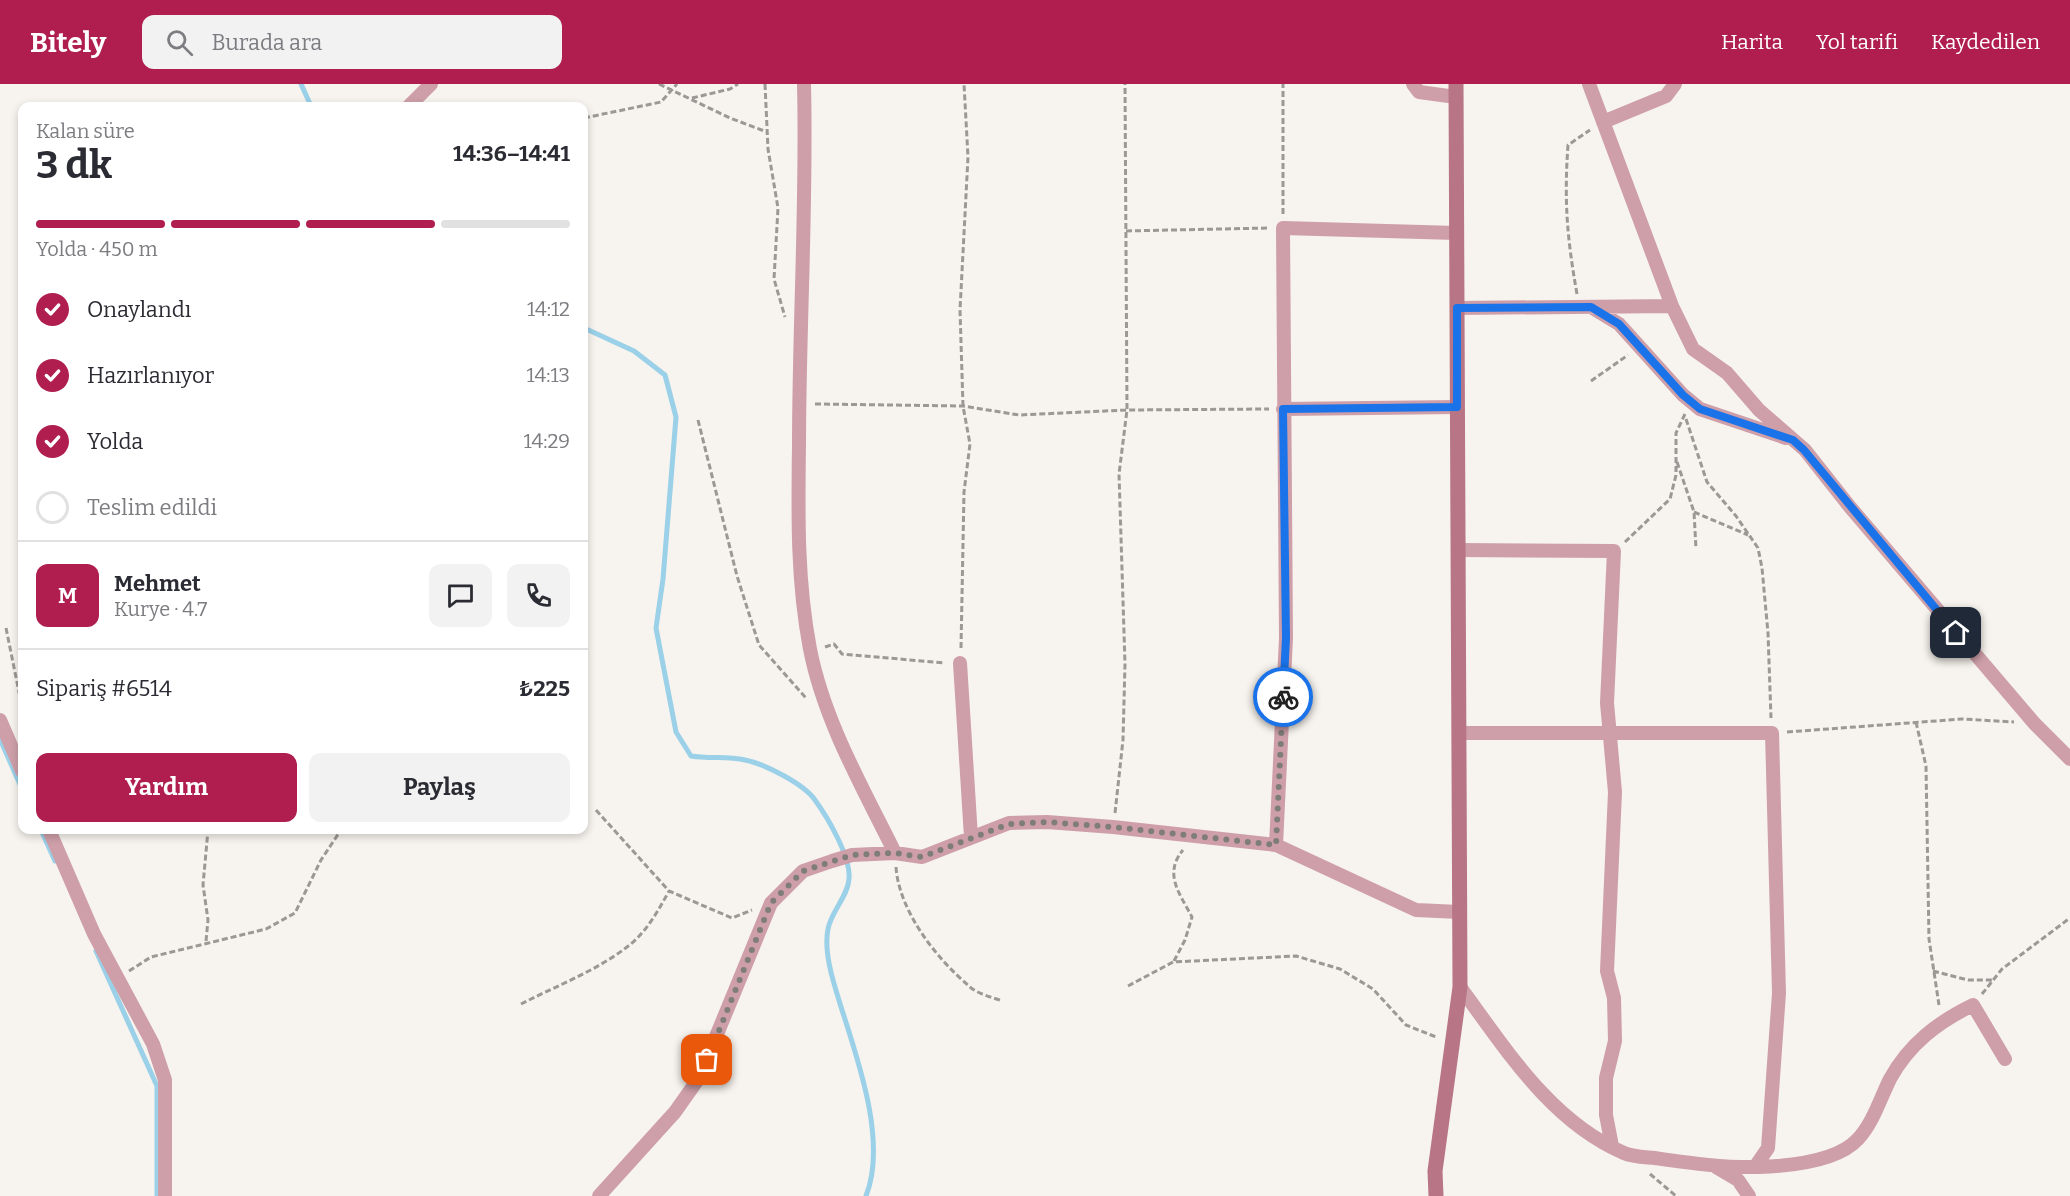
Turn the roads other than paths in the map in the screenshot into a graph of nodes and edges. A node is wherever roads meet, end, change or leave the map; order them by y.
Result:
1 (431, 84) edge
2 (804, 84) edge
3 (1413, 84) edge
4 (1589, 84) edge
5 (1675, 84) edge
6 (1456, 90) edge
7 (413, 102) edge
8 (1603, 122) junction
9 (1456, 233) junction
10 (1672, 306) junction
11 (1586, 307) junction
12 (1457, 308) junction
13 (1457, 407) junction
14 (1283, 409) junction
15 (1793, 440) junction
16 (1458, 550) junction
17 (960, 663) road end
18 (0, 720) edge
19 (1458, 733) junction
20 (1609, 733) junction
21 (2070, 759) edge
22 (18, 762) edge
23 (51, 834) edge
24 (971, 837) junction
25 (1276, 845) junction
26 (895, 853) junction
27 (1459, 912) junction
28 (1460, 987) junction
29 (2005, 1059) dead end
30 (1612, 1146) junction
31 (1712, 1165) junction
32 (1755, 1167) junction
33 (165, 1196) edge
34 (599, 1196) edge
35 (1436, 1196) edge
36 (1749, 1196) edge

1 - 7 street
2 - 26 street
3 - 6 street
4 - 8 street
5 - 8 street
6 - 9 street
8 - 10 street
9 - 12 street
9 - 14 street
10 - 11 street
10 - 15 street
11 - 12 street
11 - 15 street
12 - 13 street
13 - 14 street
13 - 16 street
14 - 25 street
15 - 21 street
16 - 19 street
16 - 20 street
17 - 24 street
18 - 22 street
19 - 20 street
19 - 27 street
20 - 30 street
20 - 32 street
23 - 33 street
24 - 25 street
24 - 26 street
25 - 27 street
26 - 34 street
27 - 28 street
28 - 30 street
28 - 35 street
29 - 32 street
30 - 31 street
31 - 32 street
31 - 36 street

